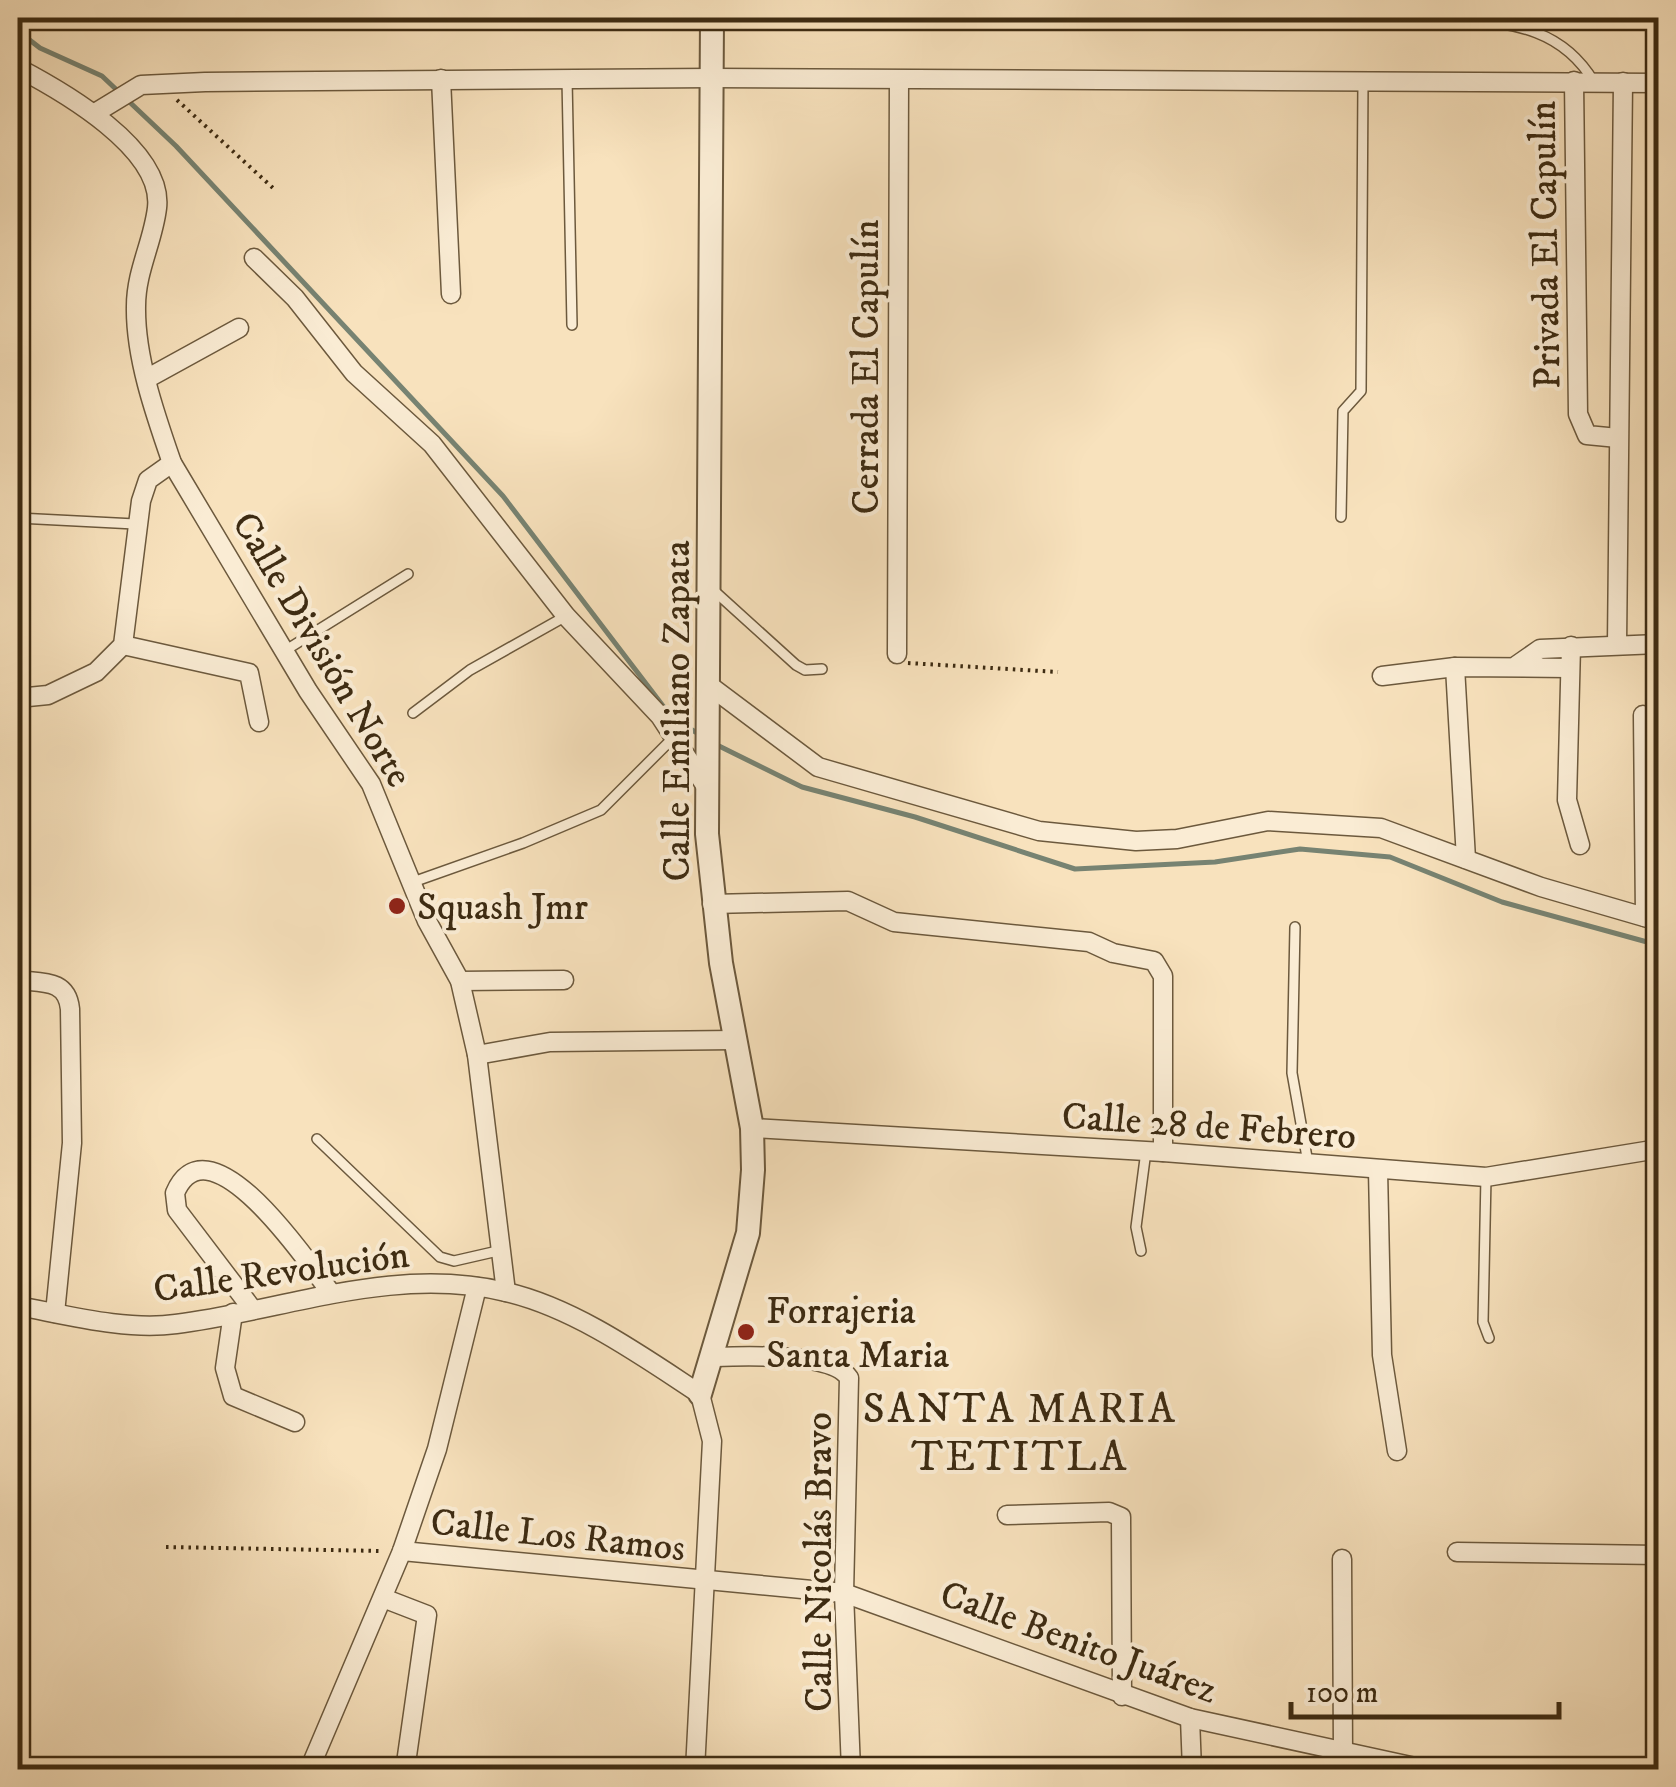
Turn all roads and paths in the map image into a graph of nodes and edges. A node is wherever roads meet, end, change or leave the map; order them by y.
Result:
1 (712, 18) edge
2 (1460, 18) edge
3 (18, 68) edge
4 (711, 78) junction
5 (441, 79) junction
6 (567, 79) junction
7 (898, 80) junction
8 (1363, 81) junction
9 (1574, 81) junction
10 (1594, 82) junction
11 (1623, 82) junction
12 (1658, 83) edge
13 (150, 84) junction
14 (99, 110) junction
15 (273, 188) dead end
16 (254, 258) dead end
17 (450, 294) dead end
18 (572, 325) dead end
19 (239, 328) dead end
20 (148, 378) junction
21 (1618, 438) junction
22 (172, 462) junction
23 (1340, 517) dead end
24 (18, 518) edge
25 (135, 524) junction
26 (408, 574) dead end
27 (709, 586) junction
28 (566, 616) junction
29 (123, 644) junction
30 (1617, 644) junction
31 (1658, 644) edge
32 (1571, 646) junction
33 (286, 650) junction
34 (897, 654) joint
35 (1517, 664) junction
36 (1455, 667) junction
37 (1570, 668) junction
38 (822, 669) dead end
39 (1058, 672) dead end
40 (1382, 676) dead end
41 (710, 696) junction
42 (18, 698) edge
43 (413, 712) dead end
44 (1643, 715) dead end
45 (259, 722) dead end
46 (674, 737) junction
47 (707, 777) junction
48 (1580, 846) dead end
49 (1466, 860) junction
50 (413, 882) junction
51 (712, 904) junction
52 (1652, 919) edge
53 (1295, 927) dead end
54 (18, 980) edge
55 (564, 980) dead end
56 (460, 982) junction
57 (736, 1040) junction
58 (477, 1055) junction
59 (752, 1128) junction
60 (318, 1139) dead end
61 (1658, 1149) edge
62 (1154, 1151) junction
63 (1308, 1166) junction
64 (1378, 1170) junction
65 (1486, 1177) junction
66 (502, 1250) junction
67 (1141, 1251) dead end
68 (476, 1287) junction
69 (506, 1292) junction
70 (331, 1294) junction
71 (18, 1306) edge
72 (253, 1310) junction
73 (55, 1313) junction
74 (234, 1314) junction
75 (1489, 1338) dead end
76 (712, 1357) junction
77 (700, 1394) junction
78 (295, 1422) dead end
79 (1397, 1451) dead end
80 (1007, 1515) dead end
81 (166, 1547) dead end
82 (402, 1551) junction
83 (1456, 1552) dead end
84 (1658, 1555) edge
85 (1342, 1559) dead end
86 (707, 1581) junction
87 (844, 1594) junction
88 (383, 1598) junction
89 (1122, 1696) junction
90 (1190, 1718) junction
91 (1343, 1754) junction
92 (1419, 1769) edge
93 (309, 1770) edge
94 (405, 1770) edge
95 (695, 1770) edge
96 (851, 1770) edge
97 (1192, 1770) edge
98 (1430, 1770) edge

1 - 4 street, Calle Emiliano Zapata
2 - 10 lane
3 - 14 street
4 - 6 street
4 - 7 street
4 - 27 street, Calle Emiliano Zapata
5 - 6 street
5 - 13 street
5 - 17 street
6 - 18 lane
7 - 8 street
7 - 34 street, Cerrada El Capulín
8 - 9 street
8 - 23 lane
9 - 10 street
9 - 21 street, Privada El Capulín
10 - 11 street
11 - 12 street
11 - 21 street
13 - 14 street
13 - 15 path
14 - 20 street, Calle División Norte
16 - 28 street
19 - 20 street
20 - 22 street, Calle División Norte
21 - 30 street
22 - 25 street
22 - 33 street, Calle División Norte
24 - 25 lane
25 - 29 street
26 - 33 lane
27 - 38 lane
27 - 41 street, Calle Emiliano Zapata
28 - 43 lane
28 - 46 street
29 - 42 street
29 - 45 street
30 - 31 street
30 - 32 street
32 - 35 street
32 - 37 street
33 - 50 street, Calle División Norte
34 - 39 path
35 - 36 street
35 - 37 street
36 - 40 street
36 - 49 street
37 - 48 street
41 - 47 street, Calle Emiliano Zapata
41 - 49 street
44 - 52 street
46 - 47 street
46 - 50 lane
47 - 51 street, Calle Emiliano Zapata
49 - 52 street
50 - 56 street, Calle División Norte
51 - 57 street, Calle Emiliano Zapata
51 - 62 street
53 - 63 lane
54 - 73 street
55 - 56 street
56 - 58 street, Calle División Norte
57 - 58 street
57 - 59 street, Calle Emiliano Zapata
58 - 66 street, Calle División Norte
59 - 62 street, Calle 28 de Febrero
59 - 76 street, Calle Emiliano Zapata
60 - 66 lane
61 - 65 street, Calle 28 de Febrero
62 - 63 street, Calle 28 de Febrero
62 - 67 lane
63 - 64 street, Calle 28 de Febrero
64 - 65 street, Calle 28 de Febrero
64 - 79 street
65 - 75 lane
66 - 69 street, Calle División Norte
68 - 69 street, Calle Revolución
68 - 70 street, Calle Revolución
68 - 82 street
69 - 77 street, Calle Revolución
70 - 72 street, Calle Revolución
70 - 72 street
71 - 73 street, Calle Revolución
72 - 74 street, Calle Revolución
73 - 74 street, Calle Revolución
74 - 78 street
76 - 77 street, Calle Emiliano Zapata
76 - 87 street, Calle Nicolás Bravo
77 - 86 street
80 - 89 street
81 - 82 path
82 - 86 street, Calle Los Ramos
82 - 88 street
83 - 84 street
85 - 91 street
86 - 87 street, Calle Benito Juárez
86 - 95 street
87 - 89 street, Calle Benito Juárez
87 - 96 street, Calle Nicolás Bravo
88 - 93 street
88 - 94 street
89 - 90 street, Calle Benito Juárez
90 - 91 street, Calle Benito Juárez
90 - 97 street
91 - 92 street, Calle Benito Juárez
92 - 98 street, Calle Benito Juárez

